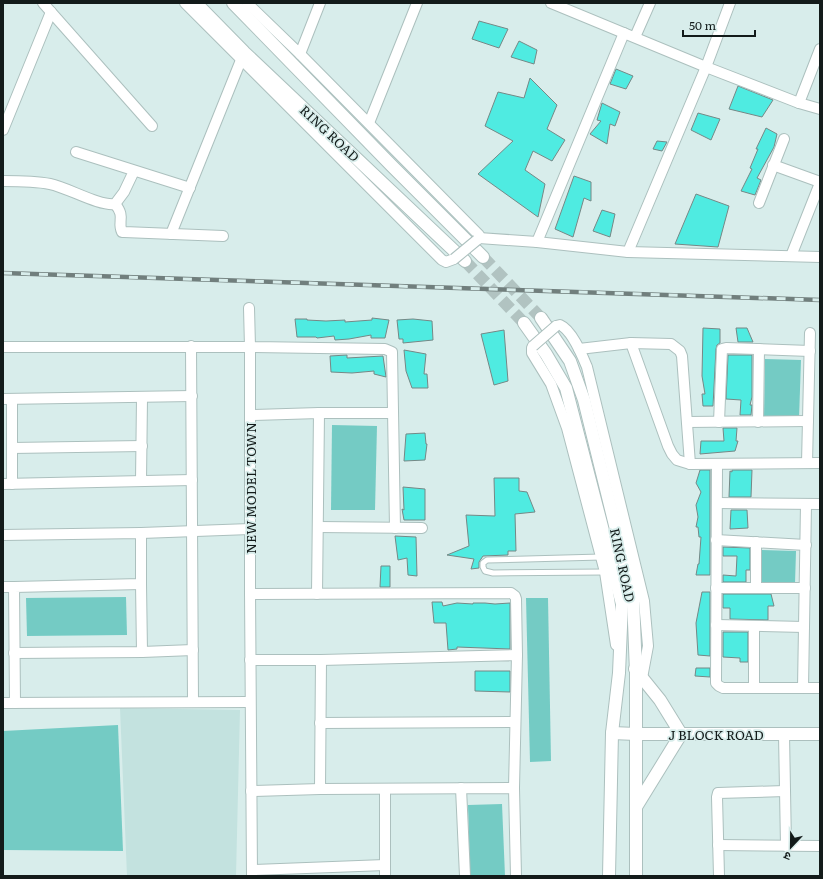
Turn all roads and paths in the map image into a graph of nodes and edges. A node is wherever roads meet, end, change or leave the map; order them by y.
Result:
1 (43, 3) edge
2 (185, 3) edge
3 (196, 3) edge
4 (233, 3) edge
5 (248, 3) edge
6 (320, 3) edge
7 (417, 3) edge
8 (552, 3) edge
9 (650, 3) edge
10 (730, 3) edge
11 (564, 5) edge
12 (51, 12) junction
13 (624, 33) junction
14 (635, 37) junction
15 (820, 49) edge
16 (300, 54) junction
17 (242, 60) junction
18 (706, 67) junction
19 (799, 103) junction
20 (820, 109) edge
21 (369, 123) junction
22 (152, 126) dead end
23 (3, 130) edge
24 (784, 139) dead end
25 (76, 152) dead end
26 (773, 165) junction
27 (134, 171) junction
28 (3, 181) edge
29 (820, 182) edge
30 (190, 188) junction
31 (758, 203) dead end
32 (115, 204) junction
33 (172, 234) junction
34 (224, 236) dead end
35 (478, 239) junction
36 (538, 242) junction
37 (628, 252) junction
38 (790, 256) junction
39 (483, 257) tunnel mouth
40 (820, 257) edge
41 (459, 260) junction
42 (249, 308) dead end
43 (540, 318) tunnel mouth
44 (524, 323) tunnel mouth
45 (810, 333) dead end
46 (631, 343) junction
47 (192, 346) junction
48 (3, 347) edge
49 (250, 347) junction
50 (579, 349) junction
51 (759, 349) junction
52 (810, 351) junction
53 (192, 396) junction
54 (142, 398) junction
55 (7, 399) edge
56 (392, 412) junction
57 (319, 413) junction
58 (251, 415) junction
59 (687, 422) junction
60 (720, 422) junction
61 (758, 422) junction
62 (808, 422) junction
63 (142, 446) junction
64 (12, 448) junction
65 (807, 463) junction
66 (820, 463) edge
67 (690, 464) junction
68 (717, 465) junction
69 (192, 480) junction
70 (141, 481) junction
71 (8, 484) edge
72 (717, 503) junction
73 (806, 504) junction
74 (820, 504) edge
75 (318, 527) junction
76 (395, 528) junction
77 (422, 528) dead end
78 (250, 529) junction
79 (192, 532) junction
80 (141, 533) junction
81 (3, 535) edge
82 (716, 540) junction
83 (756, 542) junction
84 (806, 545) junction
85 (601, 557) junction
86 (605, 572) junction
87 (141, 584) junction
88 (3, 586) edge
89 (14, 586) junction
90 (716, 588) junction
91 (756, 588) junction
92 (805, 588) junction
93 (250, 594) junction
94 (317, 594) junction
95 (716, 625) junction
96 (754, 626) junction
97 (804, 627) junction
98 (192, 650) junction
99 (142, 652) junction
100 (14, 653) junction
101 (517, 655) junction
102 (250, 660) junction
103 (321, 660) junction
104 (619, 673) junction
105 (639, 673) junction
106 (754, 688) junction
107 (803, 688) junction
108 (820, 688) edge
109 (193, 702) junction
110 (250, 702) junction
111 (3, 703) edge
112 (15, 703) junction
113 (515, 722) junction
114 (320, 724) junction
115 (612, 733) junction
116 (636, 734) junction
117 (681, 734) junction
118 (784, 734) junction
119 (820, 734) edge
120 (461, 788) junction
121 (514, 788) junction
122 (320, 789) junction
123 (385, 789) junction
124 (251, 791) junction
125 (785, 791) junction
126 (636, 808) junction
127 (718, 845) junction
128 (786, 846) junction
129 (820, 846) edge
130 (385, 865) junction
131 (252, 873) edge
132 (385, 876) edge
133 (465, 876) edge
134 (516, 876) edge
135 (609, 876) edge
136 (636, 876) edge
137 (719, 876) edge

1 - 12 street
2 - 17 street
3 - 41 street, RING ROAD
4 - 39 street, RING ROAD
5 - 16 street
6 - 16 street
7 - 21 street
8 - 11 street
9 - 14 street
10 - 18 street
11 - 13 street
12 - 22 street
12 - 23 street
13 - 14 street
13 - 36 street
14 - 18 street
15 - 19 street
16 - 21 street
17 - 30 street
17 - 41 street
18 - 19 street
18 - 37 street
19 - 20 street
21 - 35 street
24 - 26 street
25 - 27 street
26 - 29 street
26 - 31 street
27 - 30 street
27 - 32 street
28 - 32 street
29 - 38 street
30 - 33 street
32 - 33 street
33 - 34 street
35 - 36 street
35 - 41 street, bridge
36 - 37 street
37 - 38 street
38 - 40 street
42 - 49 street, NEW MODEL TOWN
43 - 105 street, RING ROAD
44 - 104 street, RING ROAD
45 - 52 street
46 - 50 street
46 - 59 street
46 - 67 street
47 - 48 street
47 - 49 street
47 - 53 street
49 - 56 street
49 - 58 street, NEW MODEL TOWN
50 - 85 street, bridge
50 - 105 street
51 - 52 street
51 - 60 street
51 - 61 street
52 - 62 street
53 - 54 street
53 - 69 street
54 - 55 street
54 - 63 street
55 - 64 street
56 - 57 street
56 - 76 street
57 - 58 street
57 - 75 street
58 - 78 street, NEW MODEL TOWN
59 - 60 street
59 - 67 street
60 - 61 street
61 - 62 street
62 - 65 street
63 - 64 street
63 - 70 street
64 - 71 street
65 - 66 street
65 - 68 street
67 - 68 street
68 - 72 street
69 - 70 street
69 - 79 street
70 - 71 street
72 - 73 street
72 - 82 street
73 - 74 street
73 - 84 street
75 - 76 street
75 - 94 street
76 - 77 street
78 - 79 street
78 - 93 street, NEW MODEL TOWN
79 - 80 street
79 - 98 street
80 - 81 street
80 - 87 street
82 - 83 street
82 - 90 street
83 - 84 street
83 - 91 street
84 - 92 street
85 - 86 street
85 - 86 lane
86 - 104 street
87 - 89 street
87 - 99 street
88 - 89 street
89 - 100 street
90 - 91 street
90 - 95 street
91 - 92 street
92 - 97 street
93 - 94 street
93 - 102 street, NEW MODEL TOWN
94 - 101 street
95 - 96 street
95 - 106 street
96 - 97 street
96 - 106 street
97 - 107 street
98 - 99 street
98 - 109 street
99 - 100 street
100 - 112 street
101 - 103 street
101 - 113 street
102 - 103 street
102 - 110 street, NEW MODEL TOWN
103 - 114 street
104 - 115 street, RING ROAD
105 - 116 street, RING ROAD
105 - 117 street
106 - 107 street
107 - 108 street
109 - 110 street
109 - 112 street
110 - 124 street, NEW MODEL TOWN
111 - 112 street
113 - 114 street
113 - 121 street
114 - 122 street
115 - 116 street, J BLOCK ROAD
115 - 135 street, RING ROAD
116 - 117 street, J BLOCK ROAD
116 - 126 street, RING ROAD
117 - 118 street, J BLOCK ROAD
117 - 126 street
118 - 119 street, J BLOCK ROAD
118 - 125 street
120 - 121 street
120 - 123 street
120 - 133 street
121 - 134 street
122 - 123 street
122 - 124 street
123 - 130 street
124 - 131 street, NEW MODEL TOWN
125 - 127 street
125 - 128 street
126 - 136 street, RING ROAD
127 - 128 street
127 - 137 street
128 - 129 street
130 - 131 street
130 - 132 street

